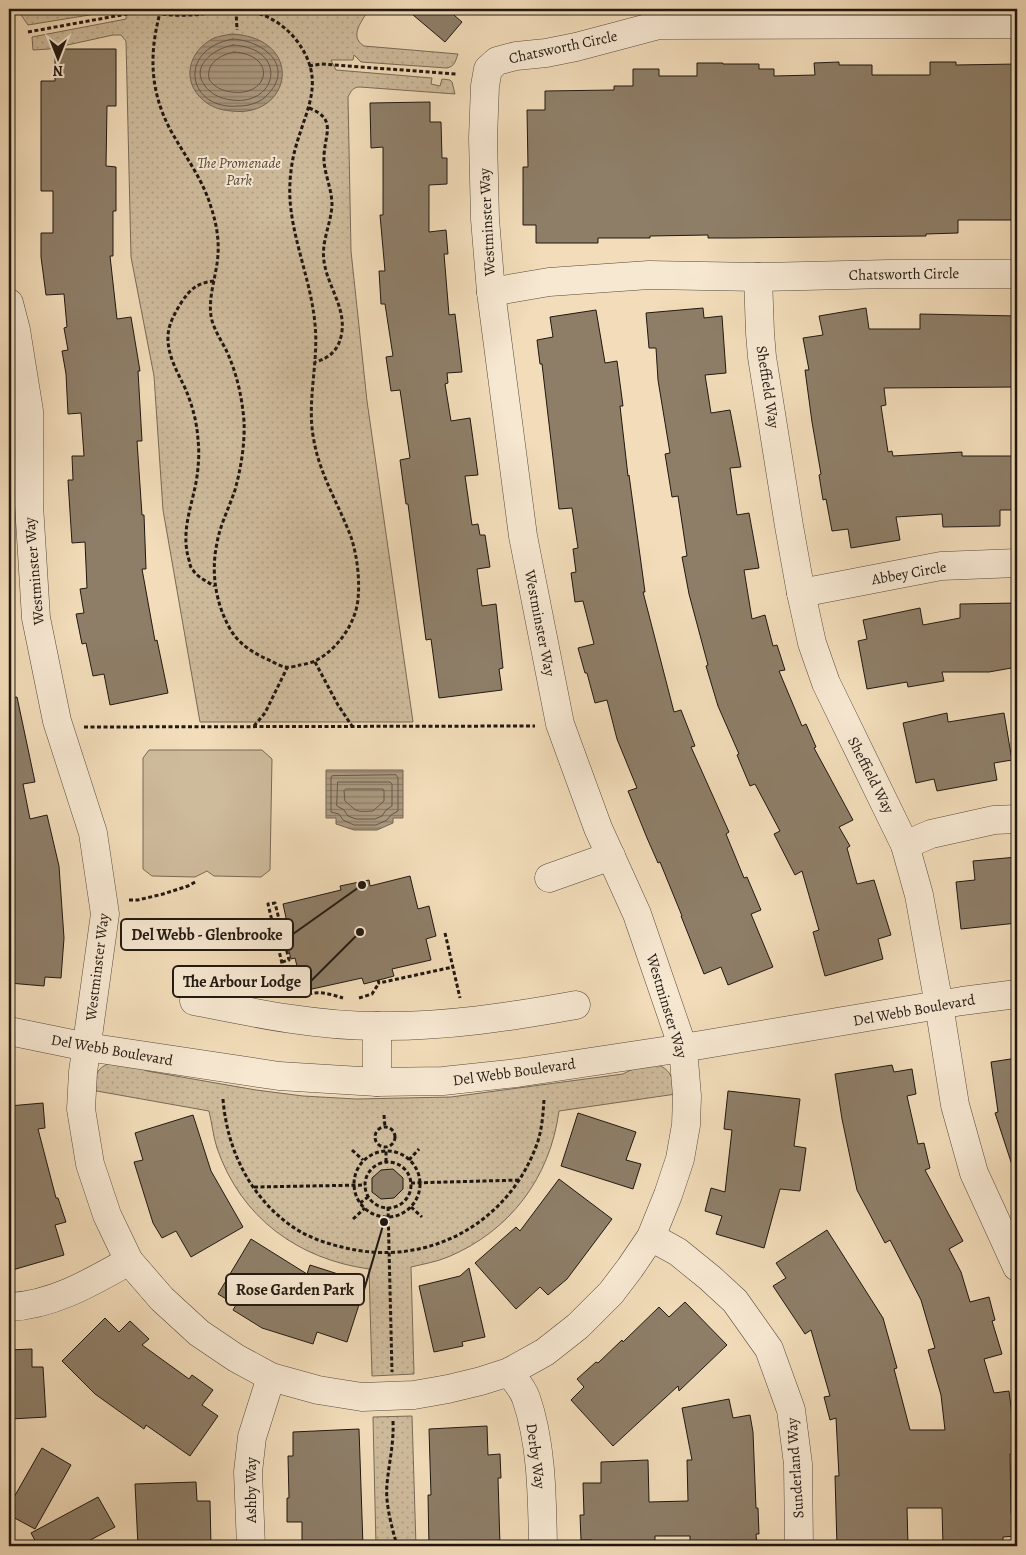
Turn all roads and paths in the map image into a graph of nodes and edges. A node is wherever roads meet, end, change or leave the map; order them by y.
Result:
1 (161, 9) edge
2 (236, 10) edge
3 (160, 14) junction
4 (1017, 24) edge
5 (237, 30) dead end
6 (28, 32) dead end
7 (310, 66) junction
8 (456, 74) dead end
9 (485, 86) joint
10 (309, 108) junction
11 (1017, 274) edge
12 (758, 277) junction
13 (214, 281) junction
14 (491, 292) junction
15 (9, 303) edge
16 (315, 362) junction
17 (1017, 563) edge
18 (215, 586) junction
19 (801, 593) junction
20 (315, 662) junction
21 (287, 668) junction
22 (254, 726) junction
23 (352, 726) junction
24 (540, 726) dead end
25 (84, 727) dead end
26 (1017, 819) edge
27 (905, 845) junction
28 (611, 856) junction
29 (549, 878) dead end
30 (197, 881) dead end
31 (128, 900) dead end
32 (445, 933) dead end
33 (282, 962) junction
34 (453, 967) junction
35 (1017, 994) edge
36 (306, 995) dead end
37 (348, 998) dead end
38 (290, 999) dead end
39 (354, 999) dead end
40 (194, 1001) dead end
41 (461, 1001) dead end
42 (576, 1005) dead end
43 (939, 1005) junction
44 (377, 1026) junction
45 (9, 1031) edge
46 (87, 1047) junction
47 (683, 1048) junction
48 (377, 1082) junction
49 (223, 1099) dead end
50 (544, 1100) dead end
51 (384, 1115) dead end
52 (385, 1127) junction
53 (386, 1146) junction
54 (419, 1149) dead end
55 (352, 1150) dead end
56 (386, 1151) junction
57 (363, 1160) junction
58 (409, 1160) junction
59 (386, 1162) junction
60 (520, 1180) junction
61 (410, 1183) junction
62 (420, 1183) junction
63 (354, 1185) junction
64 (365, 1185) junction
65 (253, 1187) junction
66 (407, 1196) junction
67 (368, 1197) junction
68 (415, 1201) junction
69 (360, 1203) junction
70 (388, 1207) junction
71 (411, 1207) junction
72 (365, 1208) junction
73 (388, 1217) junction
74 (422, 1217) dead end
75 (354, 1219) dead end
76 (1009, 1227) edge
77 (651, 1237) junction
78 (389, 1252) junction
79 (129, 1261) junction
80 (1017, 1266) edge
81 (9, 1307) edge
82 (509, 1372) junction
83 (272, 1377) junction
84 (392, 1378) dead end
85 (393, 1413) dead end
86 (251, 1546) edge
87 (397, 1546) edge
88 (544, 1546) edge
89 (800, 1546) edge

1 - 3 path
2 - 3 path
2 - 5 path
2 - 7 path
3 - 6 path
3 - 13 path
4 - 9 street, Chatsworth Circle
7 - 8 path
7 - 10 path
9 - 14 street, Westminster Way
10 - 16 path
10 - 16 path
11 - 12 street, Chatsworth Circle
12 - 14 street, Chatsworth Circle
12 - 19 street, Sheffield Way
13 - 18 path
13 - 18 path
14 - 28 street, Westminster Way
15 - 46 street, Westminster Way
16 - 20 path
17 - 19 street, Abbey Circle
18 - 21 path
19 - 27 street, Sheffield Way
20 - 21 path
20 - 23 path
21 - 22 path
22 - 23 path
22 - 25 path
23 - 24 path
26 - 27 street
27 - 43 street, Sheffield Way
28 - 29 street
28 - 47 street, Westminster Way
30 - 31 path
32 - 34 path
33 - 33 path
33 - 38 path
34 - 39 path
34 - 41 path
35 - 43 street, Del Webb Boulevard
36 - 37 path
40 - 44 street
42 - 44 street
43 - 47 street, Del Webb Boulevard
43 - 76 street, Sheffield Way
44 - 48 street
45 - 46 street, Del Webb Boulevard
46 - 48 street, Del Webb Boulevard
46 - 79 street, Westminster Way
47 - 48 street, Del Webb Boulevard
47 - 77 street, Westminster Way
49 - 65 path
50 - 60 path
51 - 52 path
52 - 53 path
52 - 53 path
53 - 56 path
54 - 58 path
55 - 57 path
56 - 57 path
56 - 58 path
56 - 59 path
57 - 63 path
58 - 62 path
59 - 61 path
59 - 64 path
60 - 62 path
60 - 78 path
61 - 62 path
61 - 66 path
62 - 68 path
63 - 64 path
63 - 65 path
63 - 69 path
64 - 67 path
65 - 78 path
66 - 68 path
66 - 70 path
67 - 69 path
67 - 70 path
68 - 71 path
69 - 72 path
70 - 73 path
71 - 73 path
71 - 74 path
72 - 73 path
72 - 75 path
73 - 78 path
76 - 80 street, Sheffield Way
77 - 82 street, Westminster Way
77 - 89 street, Sunderland Way
78 - 84 path
79 - 81 street
79 - 83 street, Westminster Way
82 - 83 street, Westminster Way
82 - 88 street, Derby Way
83 - 86 street, Ashby Way
85 - 87 path

